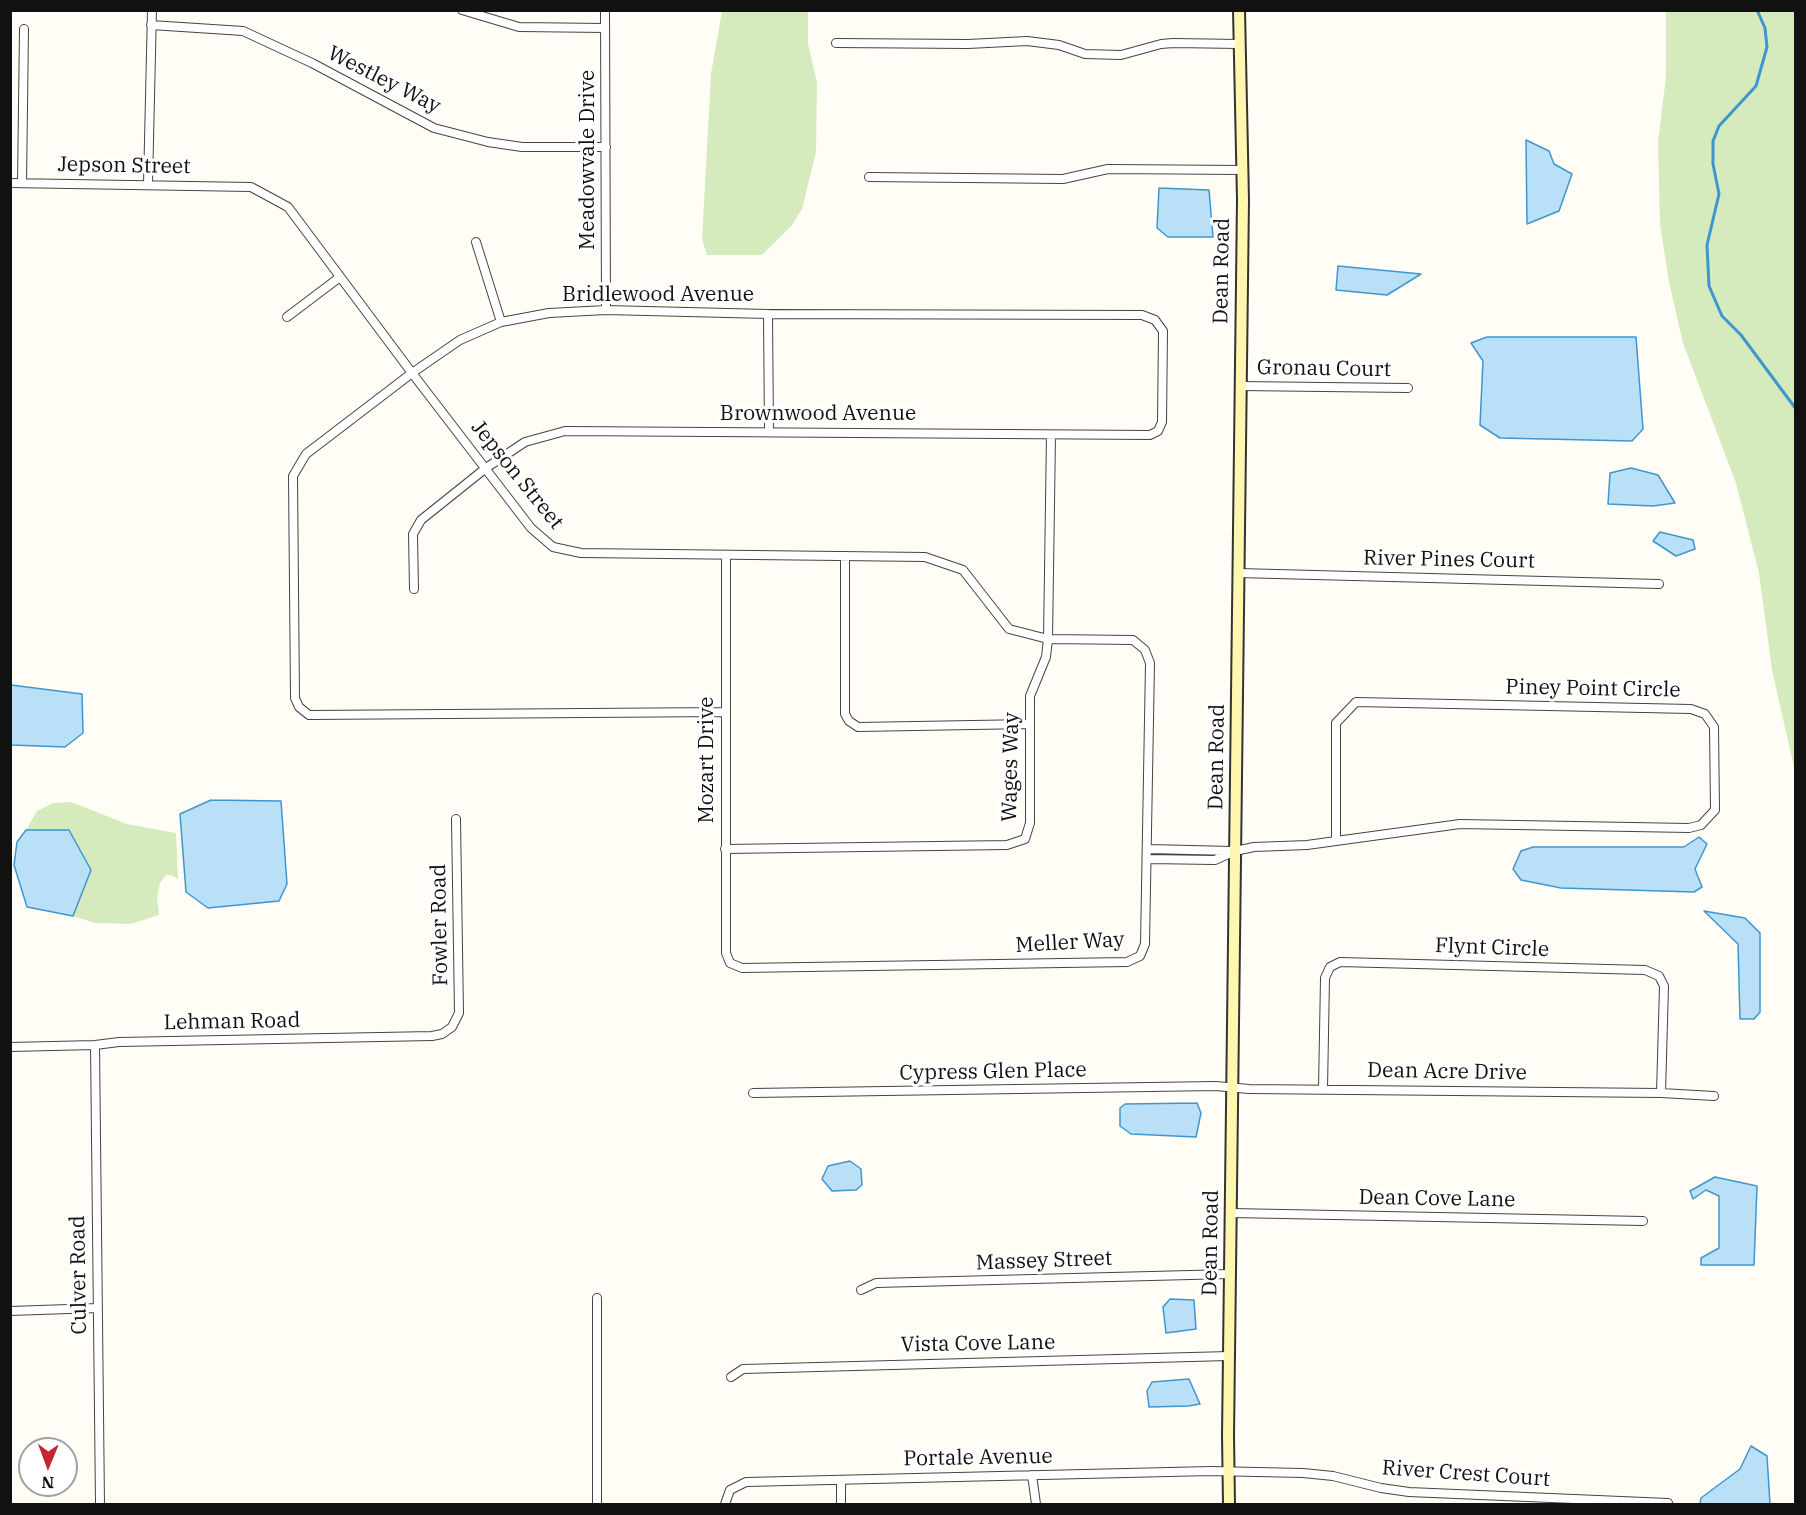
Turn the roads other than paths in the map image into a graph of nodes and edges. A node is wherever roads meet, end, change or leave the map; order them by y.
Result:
1 (152, 10) edge
2 (462, 10) edge
3 (605, 10) edge
4 (1239, 10) edge
5 (151, 26) junction
6 (605, 28) junction
7 (24, 29) dead end
8 (836, 43) dead end
9 (1240, 44) junction
10 (606, 147) junction
11 (1243, 170) junction
12 (869, 177) dead end
13 (10, 183) edge
14 (22, 183) junction
15 (148, 184) junction
16 (476, 242) dead end
17 (340, 277) junction
18 (606, 310) junction
19 (768, 314) junction
20 (287, 317) dead end
21 (501, 322) junction
22 (412, 373) junction
23 (1240, 386) junction
24 (1408, 388) dead end
25 (1158, 431) joint
26 (769, 432) junction
27 (1051, 435) junction
28 (486, 468) junction
29 (726, 556) junction
30 (845, 556) junction
31 (1238, 573) junction
32 (1659, 584) dead end
33 (414, 590) dead end
34 (1048, 639) junction
35 (1145, 650) joint
36 (725, 712) junction
37 (1030, 724) junction
38 (456, 819) dead end
39 (1336, 841) junction
40 (725, 849) junction
41 (1148, 849) junction
42 (1235, 851) junction
43 (1147, 859) junction
44 (730, 963) joint
45 (452, 1027) joint
46 (94, 1045) junction
47 (10, 1047) edge
48 (1232, 1088) junction
49 (1323, 1089) junction
50 (753, 1093) dead end
51 (1661, 1093) junction
52 (1714, 1096) dead end
53 (1231, 1213) junction
54 (1643, 1221) dead end
55 (1230, 1274) junction
56 (861, 1290) dead end
57 (597, 1298) dead end
58 (98, 1308) junction
59 (10, 1311) edge
60 (1229, 1356) junction
61 (731, 1377) dead end
62 (1228, 1472) junction
63 (1032, 1475) junction
64 (841, 1480) junction
65 (1668, 1503) dead end
66 (100, 1504) edge
67 (597, 1504) edge
68 (725, 1504) edge
69 (841, 1504) edge
70 (1036, 1504) edge
71 (1229, 1504) edge

1 - 5 street
2 - 6 street
3 - 6 street, Meadowvale Drive
4 - 9 main road, Dean Road
5 - 10 street, Westley Way
5 - 15 street
6 - 10 street, Meadowvale Drive
7 - 14 street
8 - 9 street
9 - 11 main road, Dean Road
10 - 18 street, Meadowvale Drive
11 - 12 street
11 - 23 main road, Dean Road
13 - 14 street, Jepson Street
14 - 15 street, Jepson Street
15 - 17 street, Jepson Street
16 - 21 street
17 - 20 street
17 - 22 street, Jepson Street
18 - 19 street, Bridlewood Avenue
18 - 21 street, Bridlewood Avenue
19 - 25 street, Bridlewood Avenue
19 - 26 street
21 - 22 street, Bridlewood Avenue
22 - 28 street, Jepson Street
22 - 36 street, Bridlewood Avenue
23 - 24 street, Gronau Court
23 - 31 main road, Dean Road
25 - 27 street, Brownwood Avenue
26 - 27 street, Brownwood Avenue
26 - 28 street, Brownwood Avenue
27 - 34 street, Wages Way
28 - 29 street, Jepson Street
28 - 33 street, Brownwood Avenue
29 - 30 street, Jepson Street
29 - 36 street, Mozart Drive
30 - 34 street, Jepson Street
30 - 37 street
31 - 32 street, River Pines Court
31 - 42 main road, Dean Road
34 - 35 street, Jepson Street
34 - 37 street, Wages Way
35 - 41 street, Meller Way
36 - 40 street, Mozart Drive
37 - 40 street, Wages Way
38 - 45 street, Fowler Road
39 - 39 street, Piney Point Circle
39 - 42 street, Piney Point Circle
40 - 44 street, Mozart Drive
41 - 42 street
41 - 43 street, Meller Way
42 - 43 street
42 - 48 main road, Dean Road
43 - 44 street, Meller Way
45 - 46 street, Lehman Road
46 - 47 street, Lehman Road
46 - 58 street, Culver Road
48 - 49 street, Dean Acre Drive
48 - 50 street, Cypress Glen Place
48 - 53 main road, Dean Road
49 - 51 street, Dean Acre Drive
49 - 51 street, Flynt Circle
51 - 52 street, Dean Acre Drive
53 - 54 street, Dean Cove Lane
53 - 55 main road, Dean Road
55 - 56 street, Massey Street
55 - 60 main road, Dean Road
57 - 67 street
58 - 59 street
58 - 66 street, Culver Road
60 - 61 street, Vista Cove Lane
60 - 62 main road, Dean Road
62 - 63 street, Portale Avenue
62 - 65 street, River Crest Court
62 - 71 main road, Dean Road
63 - 64 street, Portale Avenue
63 - 70 street
64 - 68 street, Portale Avenue
64 - 69 street

